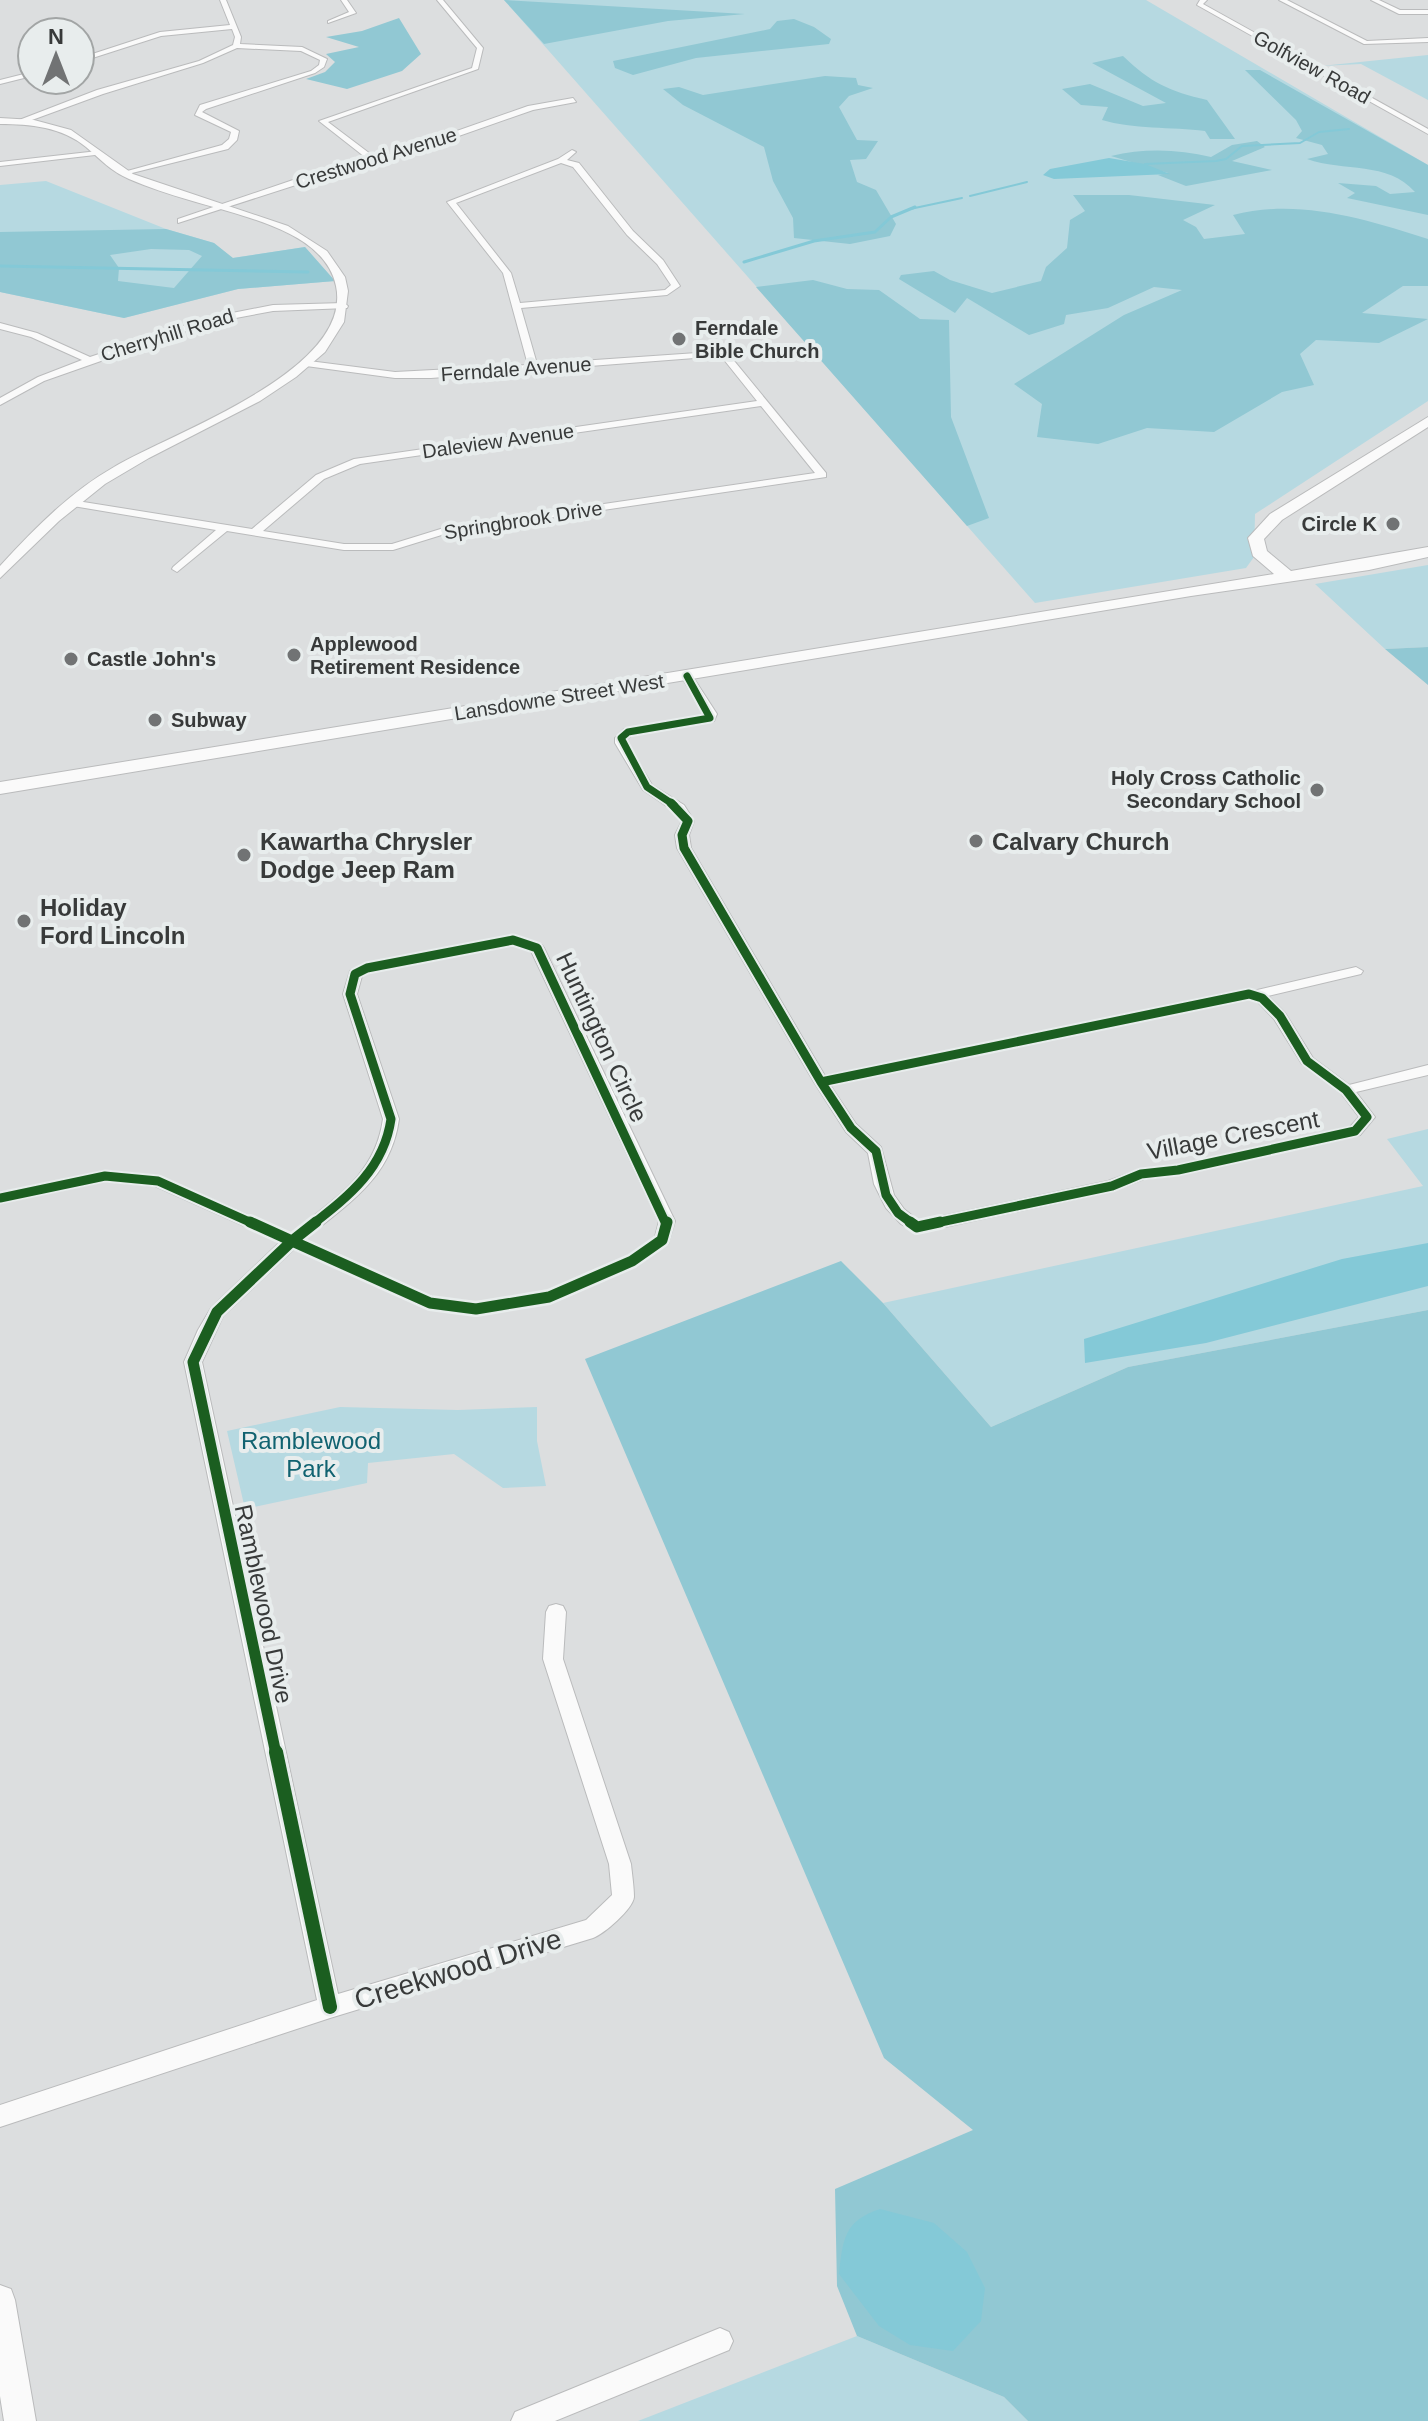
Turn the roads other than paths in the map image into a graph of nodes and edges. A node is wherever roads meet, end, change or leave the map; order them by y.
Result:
1 (223, 0) edge
2 (344, 0) edge
3 (440, 0) edge
4 (1282, 0) edge
5 (1374, 0) edge
6 (1202, 1) edge
7 (1428, 12) edge
8 (330, 22) dead end
9 (233, 27) junction
10 (1428, 40) edge
11 (236, 46) junction
12 (96, 55) edge
13 (573, 100) dead end
14 (0, 121) edge
15 (18, 122) junction
16 (1428, 132) edge
17 (572, 152) dead end
18 (95, 153) junction
19 (561, 161) junction
20 (376, 162) junction
21 (0, 164) edge
22 (124, 173) junction
23 (228, 207) junction
24 (181, 221) dead end
25 (344, 306) junction
26 (517, 306) junction
27 (0, 326) edge
28 (723, 353) joint
29 (90, 360) junction
30 (309, 364) junction
31 (533, 367) junction
32 (0, 402) edge
33 (763, 403) junction
34 (1428, 421) edge
35 (71, 503) junction
36 (224, 528) junction
37 (255, 532) junction
38 (1428, 552) edge
39 (177, 569) dead end
40 (0, 574) edge
41 (1285, 574) junction
42 (687, 676) junction
43 (0, 791) edge
44 (1356, 971) dead end
45 (1257, 994) junction
46 (1428, 1070) edge
47 (821, 1082) junction
48 (1346, 1090) junction
49 (0, 1198) edge
50 (290, 1243) junction
51 (556, 1612) dead end
52 (330, 2007) junction
53 (0, 2116) edge
54 (0, 2300) edge
55 (720, 2341) dead end
56 (537, 2419) edge
57 (20, 2421) edge

1 - 9 street
2 - 8 street
3 - 20 street
4 - 10 street
5 - 7 street
6 - 16 street, Golfview Road
9 - 11 street
9 - 12 street
11 - 15 street
11 - 22 street
13 - 20 street, Crestwood Avenue
14 - 15 street
15 - 18 street
17 - 19 street
18 - 21 street
18 - 22 street
19 - 26 street
19 - 26 street
20 - 23 street, Crestwood Avenue
22 - 23 street
23 - 24 street, Crestwood Avenue
23 - 25 street
25 - 29 street, Cherryhill Road
25 - 30 street
26 - 31 street
27 - 29 street
28 - 31 street, Ferndale Avenue
28 - 33 street, Springbrook Drive
29 - 32 street, Cherryhill Road
30 - 31 street, Ferndale Avenue
30 - 35 street
33 - 37 street, Daleview Avenue
33 - 37 street, Springbrook Drive
34 - 41 main road
35 - 36 street, Springbrook Drive
35 - 40 street
36 - 37 street, Springbrook Drive
36 - 39 street
38 - 41 main road, Lansdowne Street West
41 - 42 main road, Lansdowne Street West
42 - 43 main road, Lansdowne Street West
42 - 47 street, Village Crescent
44 - 45 street
45 - 47 street
45 - 48 street, Village Crescent
46 - 48 street
47 - 48 street, Village Crescent
49 - 50 street, Huntington Circle
50 - 50 street, Huntington Circle
50 - 52 street, Ramblewood Drive
51 - 52 street, Creekwood Drive
52 - 53 street, Creekwood Drive
54 - 57 street
55 - 56 street

